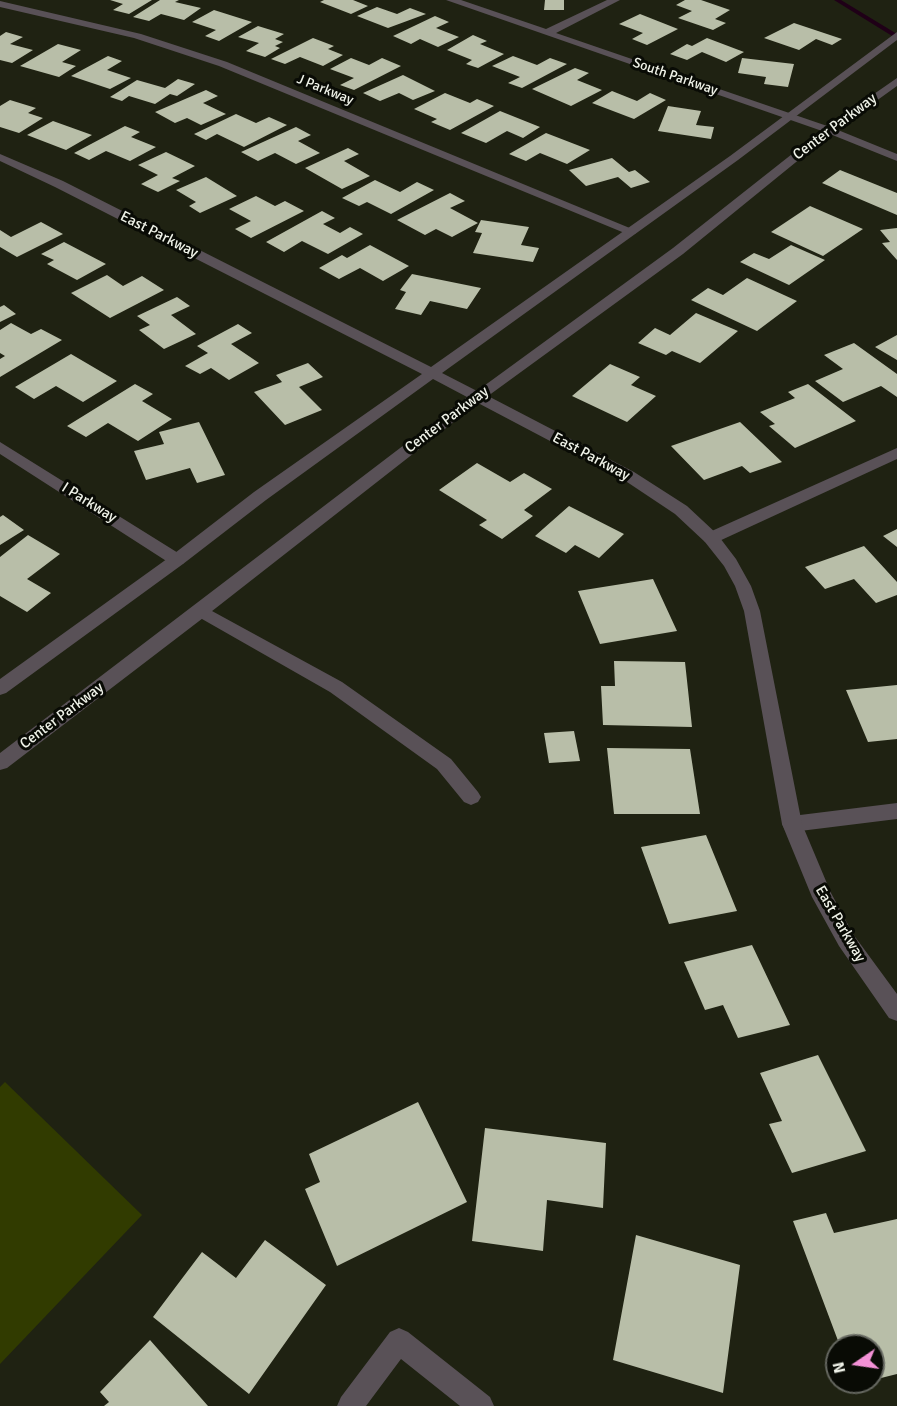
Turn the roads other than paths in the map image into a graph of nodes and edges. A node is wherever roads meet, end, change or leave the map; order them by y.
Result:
1 (451, 0) edge
2 (615, 0) edge
3 (0, 4) edge
4 (547, 33) junction
5 (897, 35) edge
6 (897, 81) edge
7 (790, 117) junction
8 (830, 130) junction
9 (0, 158) edge
10 (897, 158) edge
11 (631, 231) junction
12 (432, 373) junction
13 (477, 397) junction
14 (0, 447) edge
15 (897, 453) edge
16 (711, 538) junction
17 (177, 560) junction
18 (201, 611) junction
19 (0, 688) edge
20 (0, 763) edge
21 (471, 797) dead end
22 (897, 811) edge
23 (792, 824) junction
24 (897, 1011) edge
25 (350, 1406) edge
26 (481, 1406) edge

1 - 4 street, South Parkway
2 - 4 street
3 - 11 street, J Parkway
4 - 7 street, South Parkway
5 - 7 street
6 - 8 street, Center Parkway
7 - 8 street, South Parkway
7 - 11 street
8 - 10 street, South Parkway
8 - 13 street, Center Parkway
9 - 12 street, East Parkway
11 - 12 street
12 - 13 street, East Parkway
12 - 17 street
13 - 16 street, East Parkway
13 - 18 street, Center Parkway
14 - 17 street, I Parkway
15 - 16 street
16 - 23 street, East Parkway
17 - 19 street
18 - 20 street, Center Parkway
18 - 21 street
22 - 23 street
23 - 24 street, East Parkway
25 - 26 street

